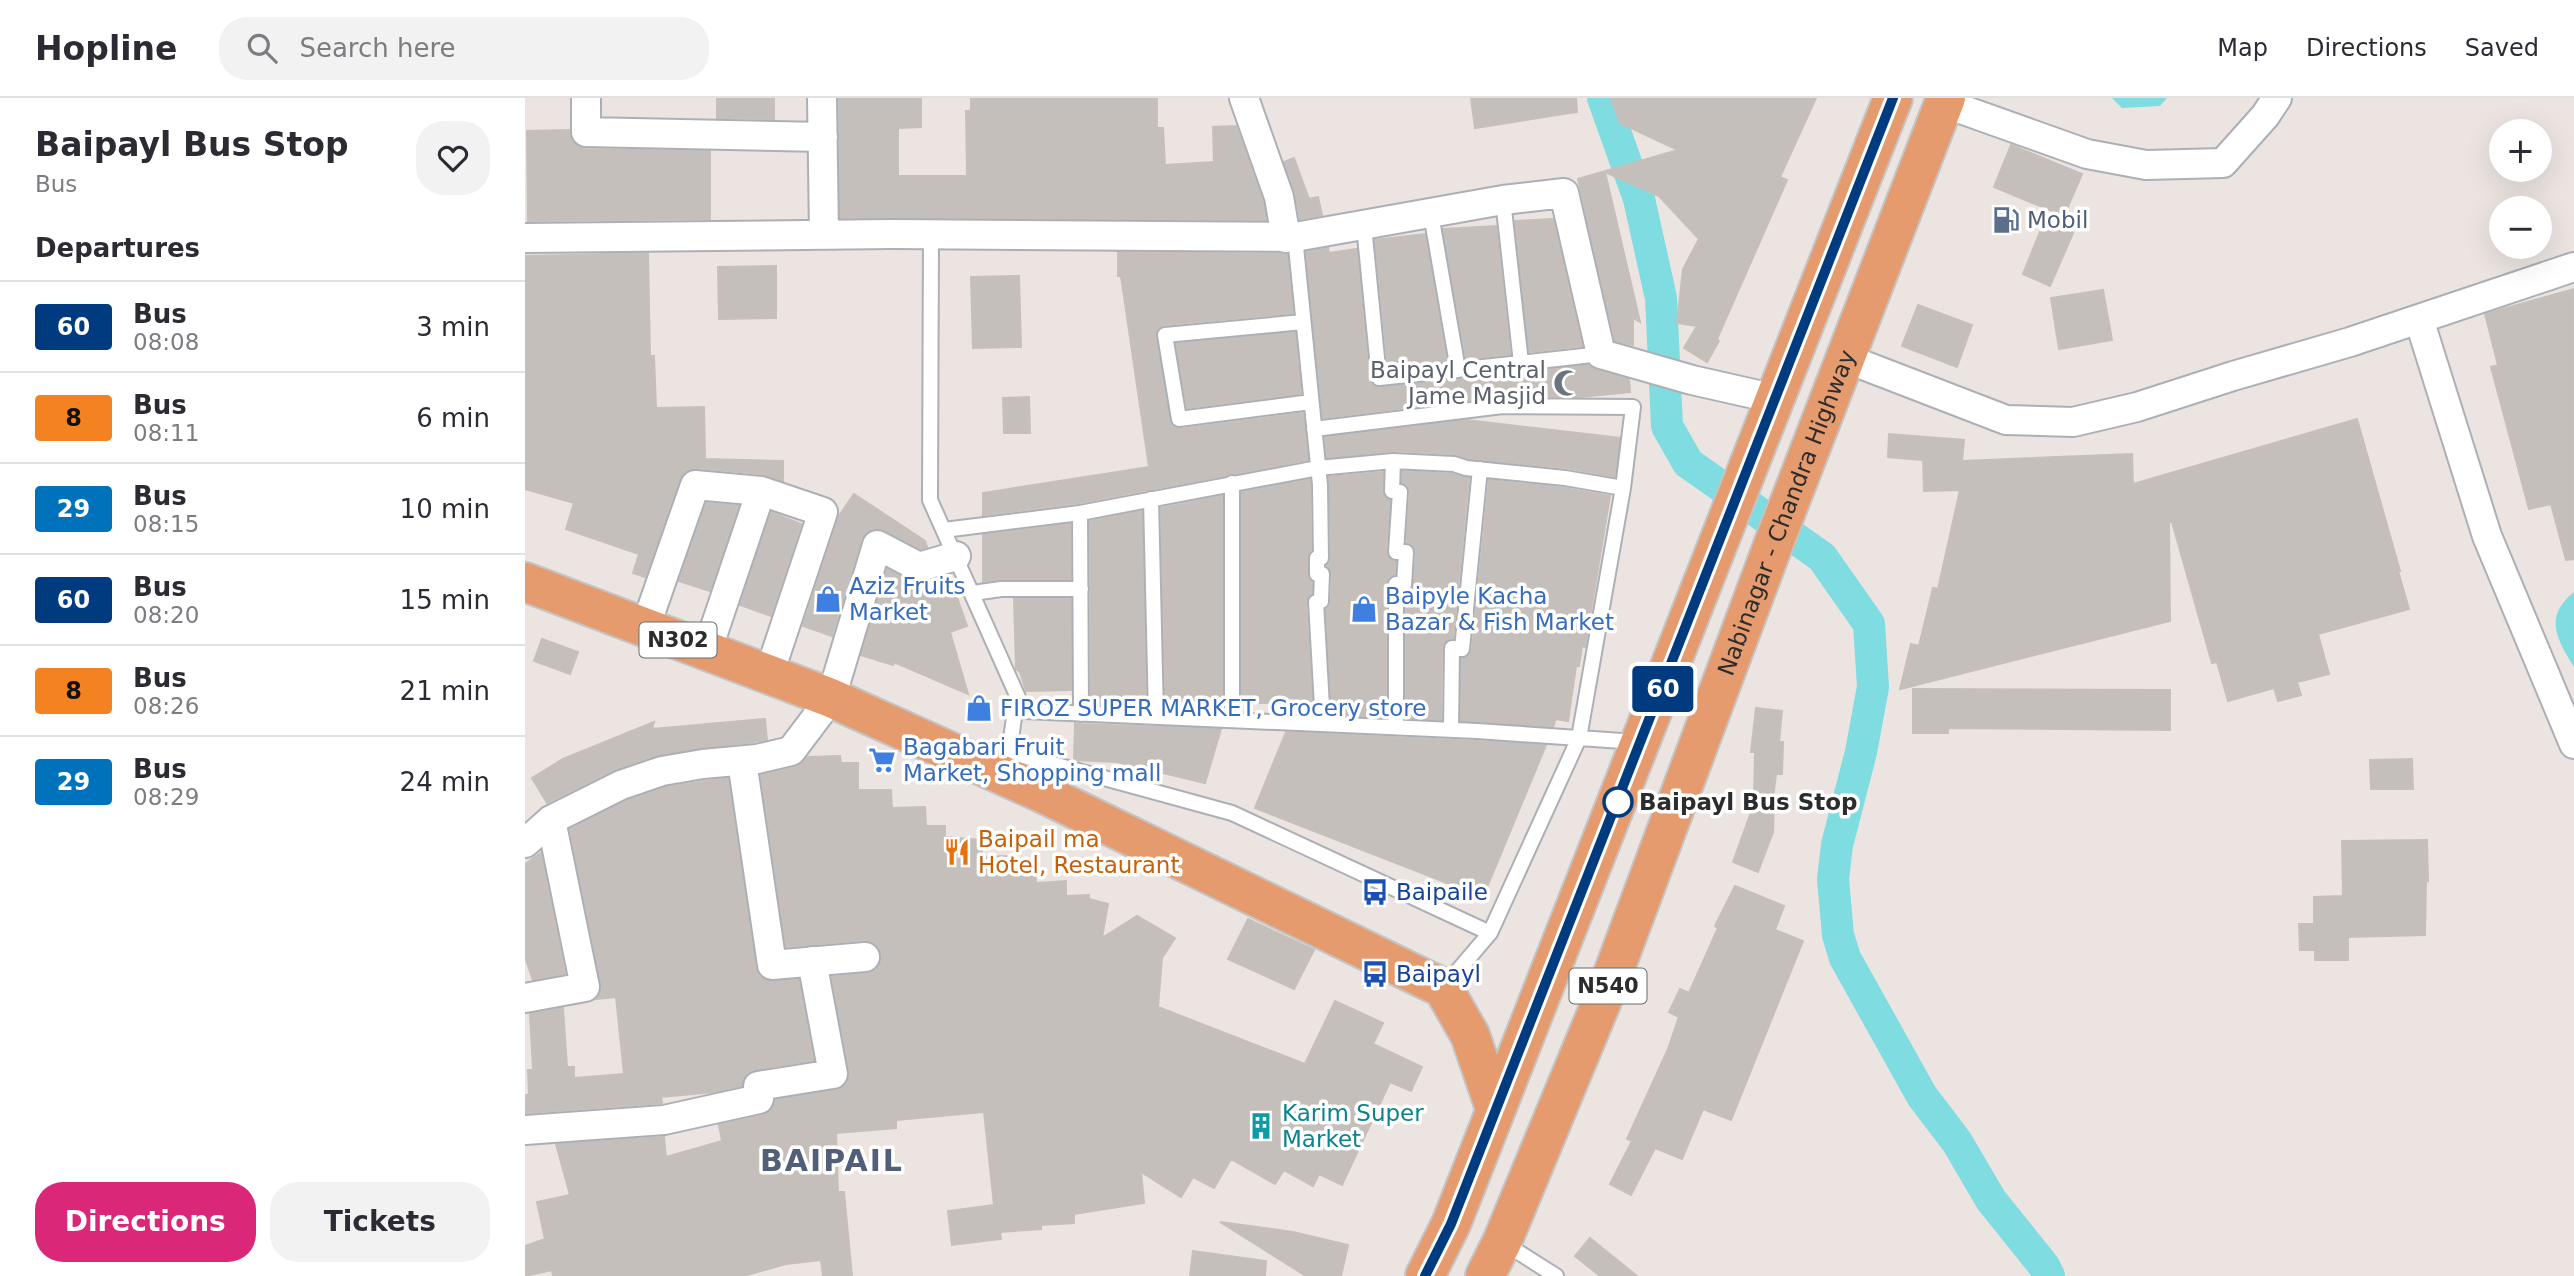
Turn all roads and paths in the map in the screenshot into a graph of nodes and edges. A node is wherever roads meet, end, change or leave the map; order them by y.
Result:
1 (586, 98) edge
2 (822, 98) edge
3 (1244, 98) edge
4 (1893, 98) edge
5 (1947, 98) edge
6 (2277, 98) edge
7 (823, 137) junction
8 (1503, 200) junction
9 (1431, 214) junction
10 (1364, 226) junction
11 (824, 234) junction
12 (930, 234) junction
13 (525, 237) edge
14 (1290, 238) junction
15 (2574, 267) edge
16 (2419, 318) junction
17 (1303, 322) junction
18 (1601, 354) junction
19 (1521, 363) junction
20 (1842, 365) junction
21 (1458, 370) junction
22 (1776, 399) junction
23 (1311, 402) junction
24 (1314, 429) junction
25 (1393, 461) junction
26 (1318, 468) junction
27 (1480, 469) junction
28 (1231, 483) junction
29 (1623, 488) junction
30 (761, 491) junction
31 (1151, 499) junction
32 (1080, 513) junction
33 (944, 530) junction
34 (956, 556) junction
35 (525, 582) edge
36 (1081, 589) junction
37 (972, 593) junction
38 (645, 628) junction
39 (707, 651) junction
40 (769, 674) junction
41 (831, 698) junction
42 (1024, 711) junction
43 (1081, 714) junction
44 (1156, 717) junction
45 (1232, 720) junction
46 (1323, 724) junction
47 (1396, 727) junction
48 (1451, 730) junction
49 (1579, 738) junction
50 (1642, 742) junction
51 (2574, 744) edge
52 (742, 761) junction
53 (1004, 763) junction
54 (551, 820) junction
55 (525, 843) edge
56 (1490, 933) junction
57 (865, 957) dead end
58 (812, 961) junction
59 (1443, 988) junction
60 (525, 998) edge
61 (1495, 1108) junction
62 (525, 1130) edge
63 (1502, 1242) junction
64 (1425, 1276) edge
65 (1485, 1276) edge
66 (1556, 1276) edge

1 - 7 street
2 - 7 street
3 - 14 street
4 - 22 highway, N540
5 - 6 street
5 - 20 highway, Nabinagar - Chandra Highway / N540
7 - 11 street
8 - 9 street
8 - 18 street
8 - 19 lane
9 - 10 street
9 - 21 lane
10 - 14 street
10 - 21 lane
11 - 12 street
11 - 13 street
12 - 14 street
12 - 33 lane
14 - 17 lane
15 - 16 street
16 - 20 street
16 - 51 street
17 - 23 lane
17 - 23 lane
18 - 19 lane
18 - 22 street
19 - 21 lane
20 - 63 highway, Nabinagar - Chandra Highway / N540
22 - 50 highway, N540
23 - 24 lane
24 - 26 lane
24 - 29 lane
25 - 26 lane
25 - 27 lane
25 - 47 lane
26 - 28 lane
26 - 46 lane
27 - 29 lane
27 - 48 lane
28 - 31 lane
28 - 45 lane
29 - 49 lane
30 - 38 street
30 - 39 street
30 - 40 street
31 - 32 lane
31 - 44 lane
32 - 33 lane
32 - 36 lane
33 - 34 lane
34 - 37 lane
34 - 41 street
35 - 38 highway, N302
36 - 37 lane
36 - 43 lane
37 - 42 lane
38 - 39 highway, N302
39 - 40 highway, N302
40 - 41 highway, N302
41 - 52 street
41 - 53 highway, N302
42 - 43 lane
42 - 53 lane
43 - 44 lane
44 - 45 lane
45 - 46 lane
46 - 47 lane
47 - 48 lane
48 - 49 lane
49 - 50 lane
49 - 56 lane
50 - 61 highway, N540
52 - 54 street
52 - 58 street
53 - 56 lane
53 - 59 highway, N302
54 - 55 street
54 - 60 street
56 - 59 lane
57 - 58 street
58 - 62 street
59 - 61 highway
61 - 64 highway, N540
63 - 65 highway, Nabinagar - Chandra Highway / N540
63 - 66 lane

